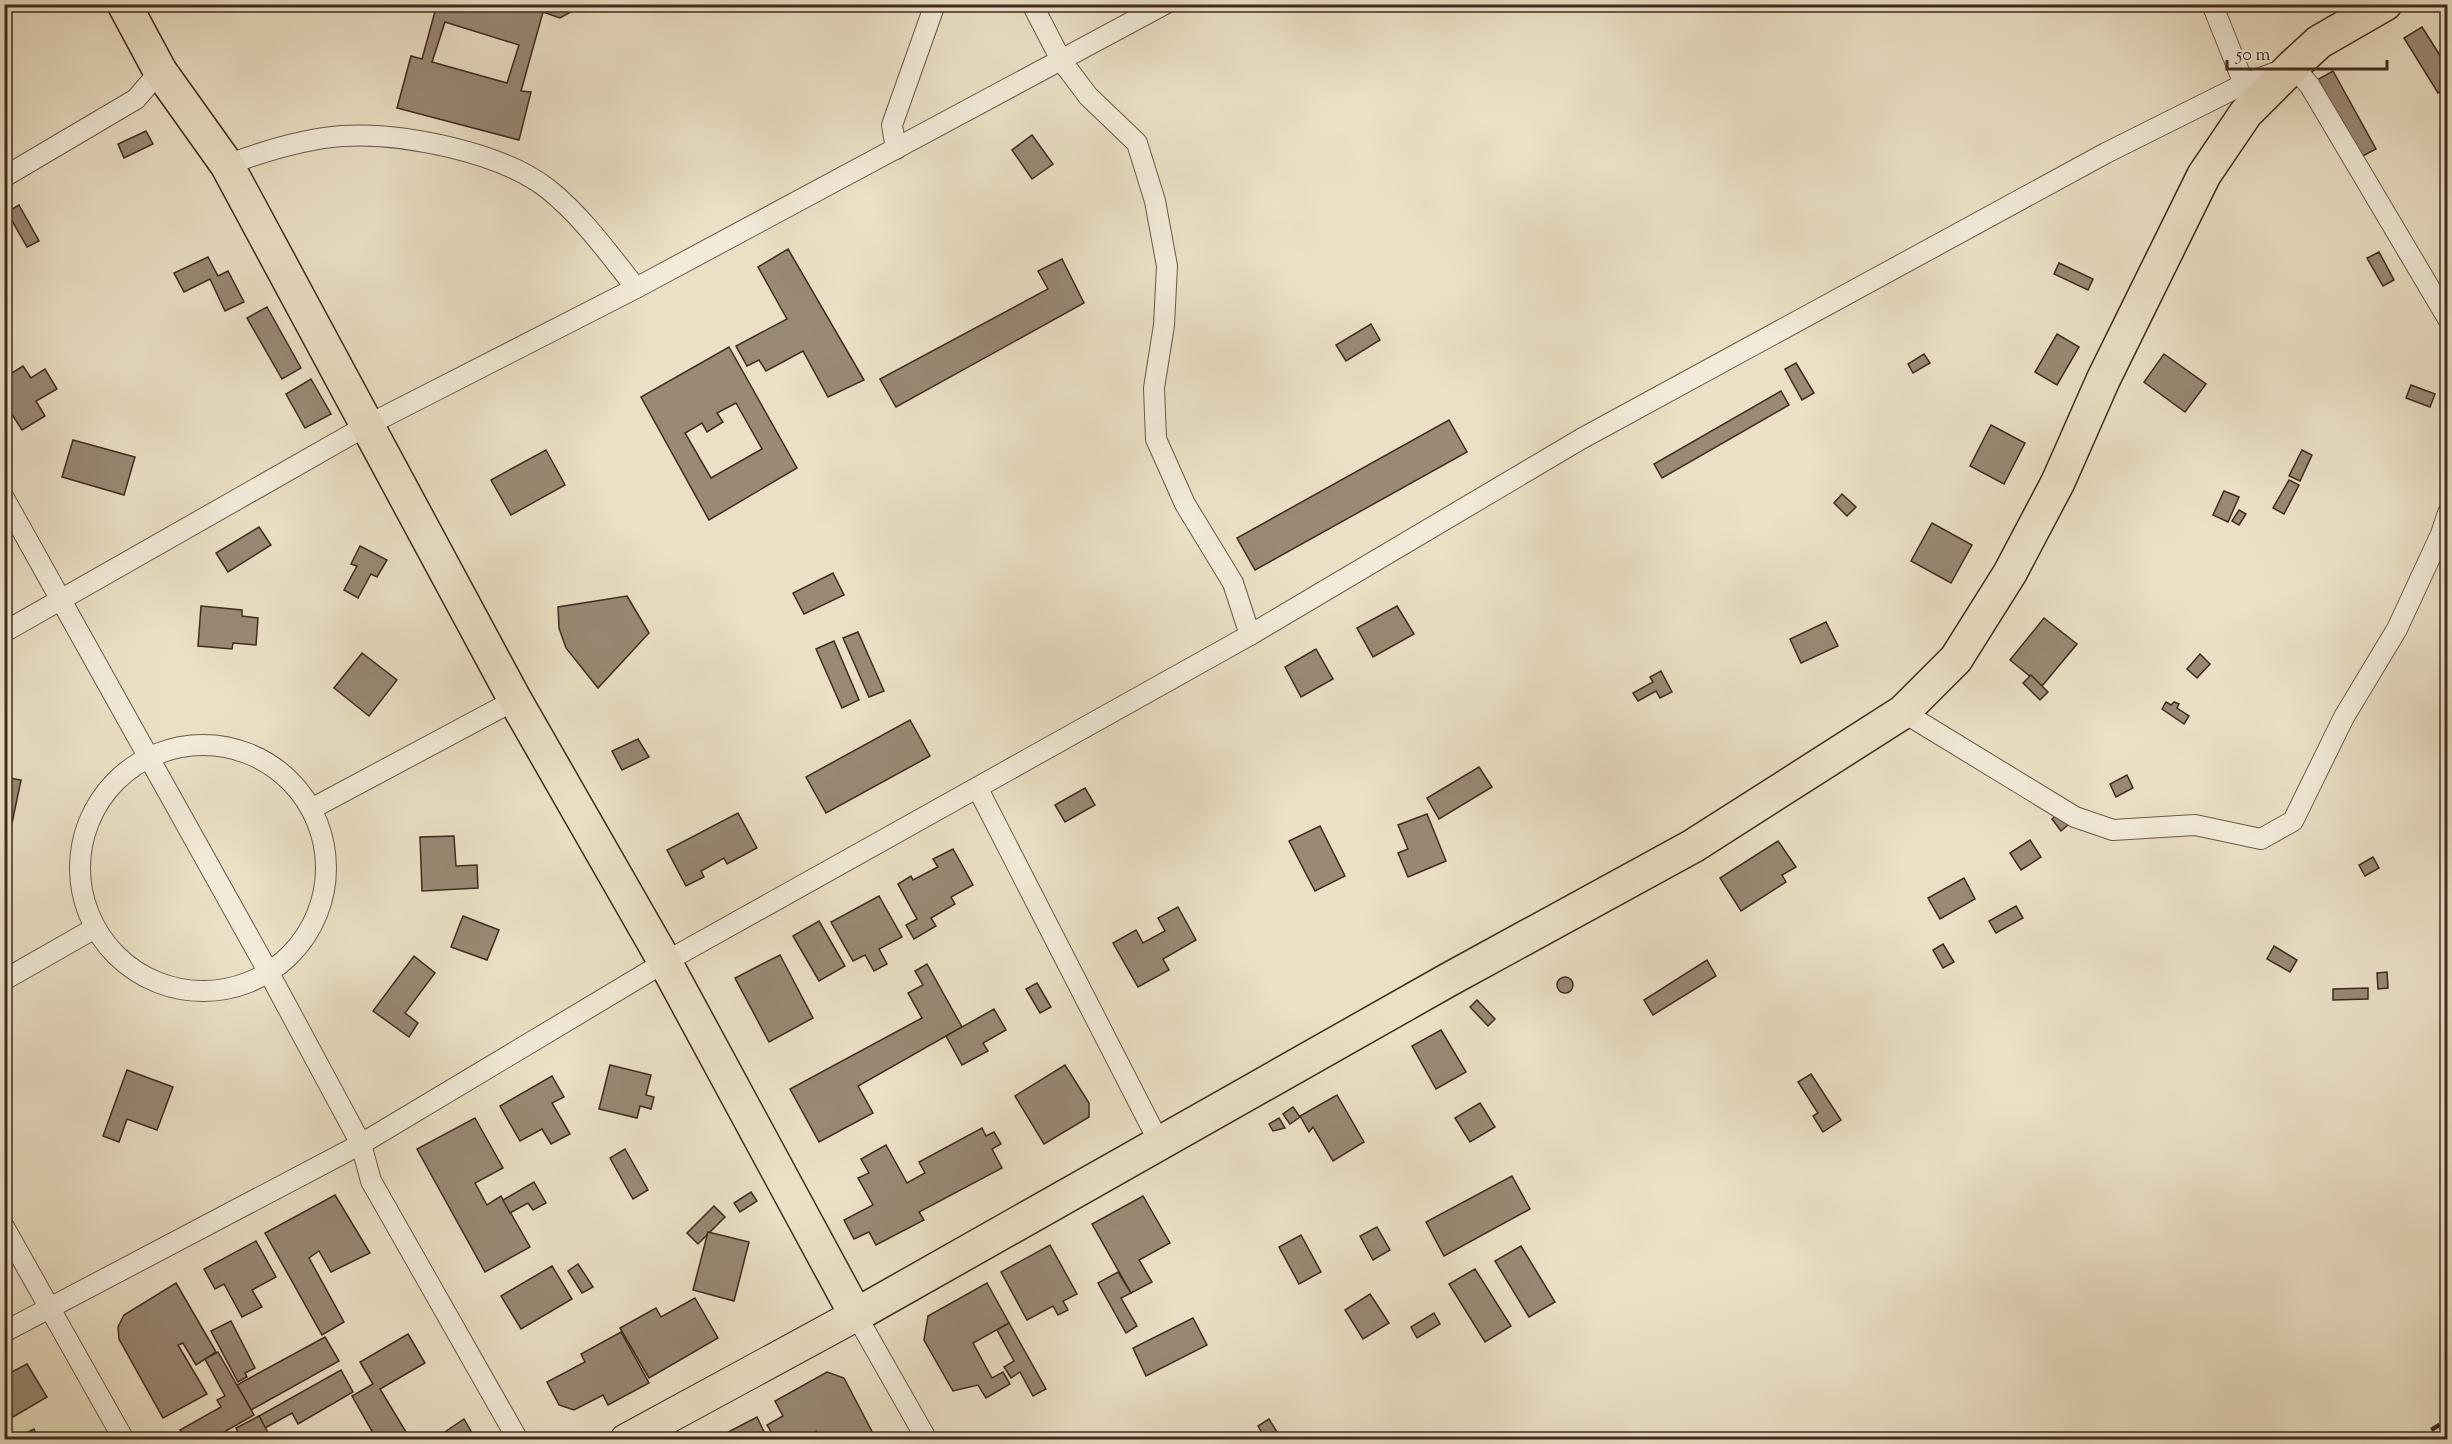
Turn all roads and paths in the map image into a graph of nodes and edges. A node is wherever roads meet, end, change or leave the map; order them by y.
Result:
1 (124, 4) edge
2 (935, 4) edge
3 (1032, 4) edge
4 (1165, 4) edge
5 (2212, 4) edge
6 (2385, 4) edge
7 (1061, 60) junction
8 (2293, 66) junction
9 (160, 71) junction
10 (2244, 84) junction
11 (896, 149) junction
12 (227, 165) junction
13 (4, 177) edge
14 (636, 288) junction
15 (2448, 319) edge
16 (366, 426) junction
17 (4, 498) edge
18 (2448, 513) edge
19 (60, 601) junction
20 (4, 632) edge
21 (1250, 635) junction
22 (514, 700) junction
23 (1903, 712) junction
24 (149, 758) junction
25 (978, 789) junction
26 (311, 809) junction
27 (95, 928) junction
28 (665, 962) junction
29 (269, 973) junction
30 (4, 980) edge
31 (1159, 1142) junction
32 (361, 1144) junction
33 (4, 1227) edge
34 (50, 1306) junction
35 (856, 1315) junction
36 (4, 1332) edge
37 (124, 1440) edge
38 (518, 1440) edge
39 (626, 1440) edge
40 (927, 1440) edge

1 - 9 highway
2 - 11 street
3 - 7 street
4 - 7 street
5 - 10 street
6 - 8 highway
7 - 11 street
7 - 21 street
8 - 10 street
8 - 15 street
8 - 23 highway
9 - 12 highway
9 - 13 street
10 - 21 street
11 - 14 street
12 - 14 street
12 - 16 highway
14 - 16 street
16 - 19 street
16 - 22 highway
17 - 19 street
18 - 23 street
19 - 20 street
19 - 24 street
21 - 25 street
22 - 26 street
22 - 28 highway
23 - 31 highway
24 - 26 street
24 - 27 street
24 - 29 street
25 - 28 street
25 - 31 street
26 - 29 street
27 - 29 street
27 - 30 street
28 - 32 street
28 - 35 highway
29 - 32 street
31 - 35 highway
32 - 34 street
32 - 38 street
33 - 34 street
34 - 36 street
34 - 37 street
35 - 39 main road
35 - 40 street

